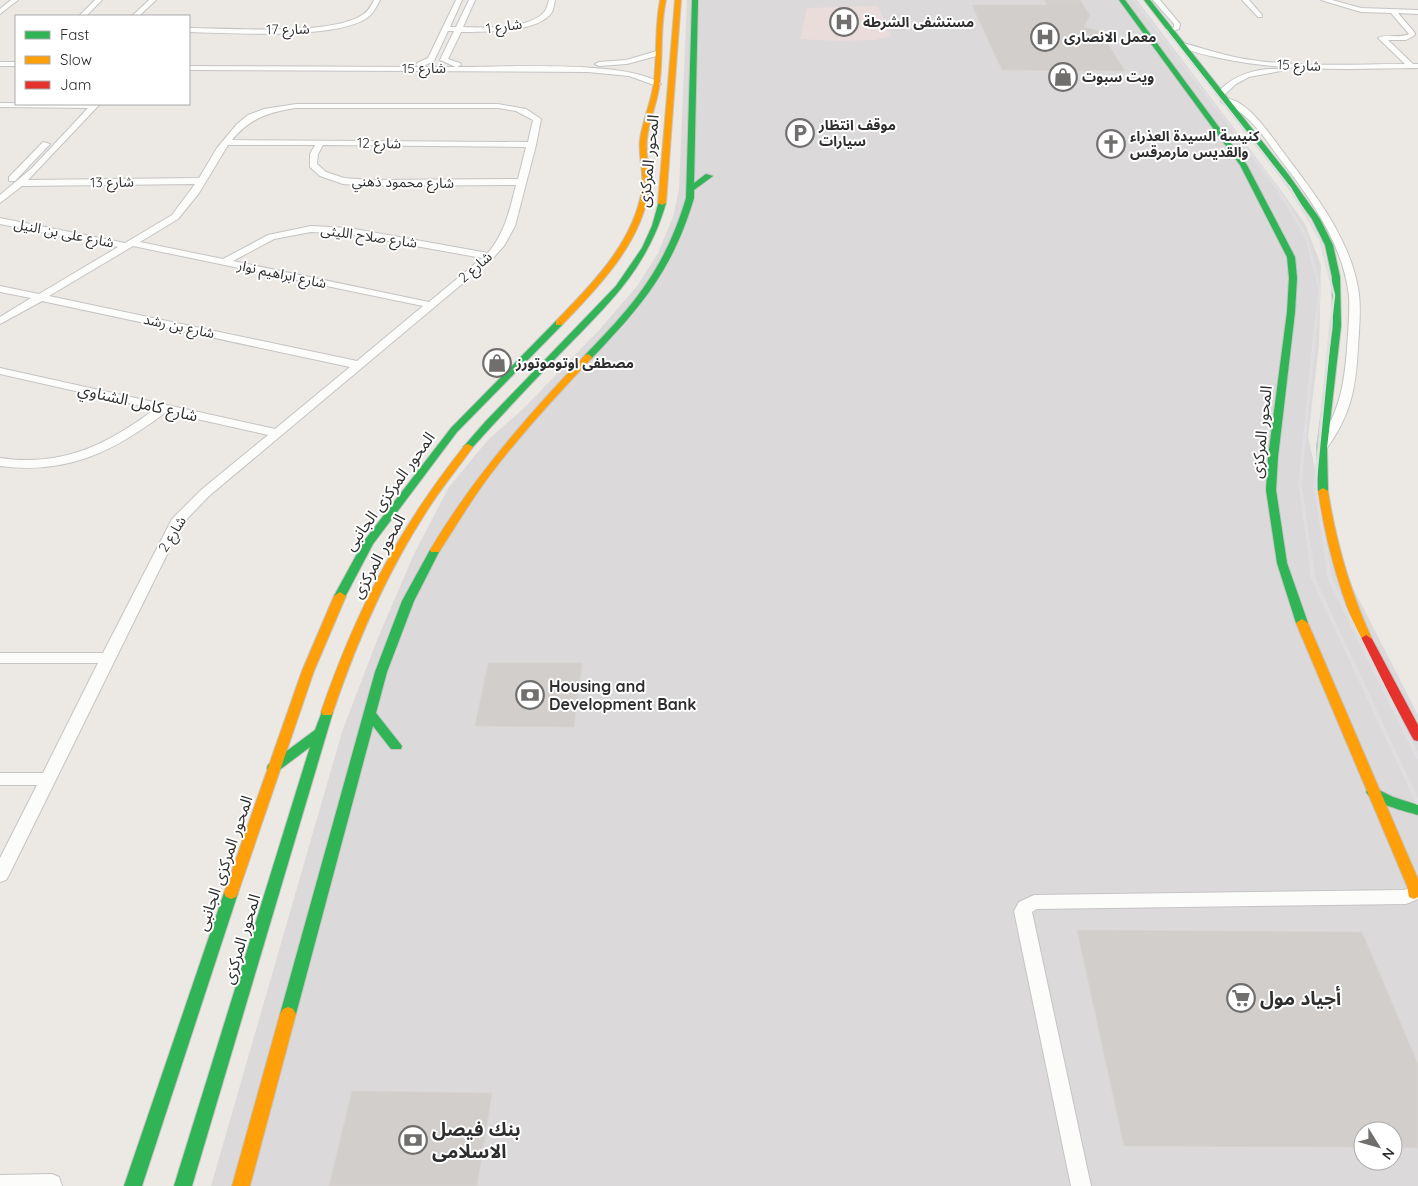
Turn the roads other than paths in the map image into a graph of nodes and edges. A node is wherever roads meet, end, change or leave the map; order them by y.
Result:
1 (15, 0) edge
2 (98, 0) edge
3 (153, 0) edge
4 (377, 0) edge
5 (459, 0) edge
6 (472, 0) edge
7 (552, 0) edge
8 (1244, 0) edge
9 (1324, 0) edge
10 (678, 2) edge
11 (695, 2) edge
12 (1152, 2) edge
13 (710, 3) dead end
14 (1125, 3) edge
15 (661, 5) edge
16 (4, 7) edge
17 (0, 12) edge
18 (1394, 12) junction
19 (1418, 12) edge
20 (83, 15) edge
21 (136, 15) edge
22 (1260, 16) dead end
23 (190, 30) edge
24 (444, 30) junction
25 (459, 30) junction
26 (1133, 34) dead end
27 (1147, 34) junction
28 (1415, 34) edge
29 (1182, 45) junction
30 (657, 53) junction
31 (617, 63) junction
32 (190, 64) edge
33 (0, 65) edge
34 (420, 65) junction
35 (457, 65) junction
36 (15, 66) edge
37 (1414, 66) edge
38 (387, 67) junction
39 (190, 68) edge
40 (1418, 71) edge
41 (617, 72) junction
42 (657, 84) junction
43 (1222, 97) junction
44 (84, 105) edge
45 (95, 105) edge
46 (0, 106) edge
47 (227, 142) junction
48 (644, 142) junction
49 (320, 143) junction
50 (532, 145) junction
51 (666, 167) junction
52 (35, 170) junction
53 (20, 172) junction
54 (0, 173) edge
55 (709, 176) dead end
56 (202, 181) junction
57 (522, 182) junction
58 (21, 183) junction
59 (0, 189) edge
60 (690, 189) junction
61 (0, 200) edge
62 (0, 221) edge
63 (130, 244) junction
64 (490, 256) junction
65 (225, 262) junction
66 (0, 289) edge
67 (38, 298) junction
68 (431, 305) junction
69 (0, 321) edge
70 (617, 326) junction
71 (571, 340) junction
72 (584, 362) junction
73 (358, 365) junction
74 (0, 371) edge
75 (532, 378) junction
76 (164, 408) junction
77 (277, 433) junction
78 (1323, 445) junction
79 (0, 462) edge
80 (0, 658) edge
81 (108, 658) junction
82 (370, 714) junction
83 (321, 732) junction
84 (1418, 737) edge
85 (396, 746) dead end
86 (273, 768) junction
87 (0, 779) edge
88 (47, 779) junction
89 (1373, 792) junction
90 (1418, 810) edge
91 (0, 874) edge
92 (1414, 893) joint
93 (52, 1184) dead end
94 (0, 1185) edge
95 (134, 1186) edge
96 (183, 1186) edge
97 (241, 1186) edge
98 (1080, 1186) edge

1 - 16 street
2 - 20 street
3 - 21 street
4 - 23 street, شارع 17
5 - 24 street
6 - 25 street
7 - 25 street, شارع 1
8 - 22 street
9 - 18 street
10 - 15 main road
10 - 51 main road, المحور المركزى
11 - 13 main road
11 - 60 main road
12 - 14 main road
12 - 29 main road
14 - 27 main road, المحور المركزى
15 - 30 main road, المحور المركزى الجانبى
16 - 17 street
18 - 19 street
18 - 28 street
24 - 25 street, شارع 1
24 - 34 street
25 - 35 street
26 - 27 main road
27 - 89 main road, المحور المركزى
28 - 37 street
29 - 37 street, شارع 15
29 - 43 main road
30 - 31 street, شارع 15
30 - 42 main road, المحور المركزى الجانبى
31 - 35 street, شارع 15
31 - 41 street
32 - 38 street, شارع 15
33 - 36 street
34 - 35 street, شارع 15
34 - 38 street, شارع 15
38 - 39 street, شارع 15
38 - 41 street, شارع 15
40 - 43 street, شارع 15
41 - 42 street, شارع 15
42 - 48 main road, المحور المركزى الجانبى
43 - 78 main road
43 - 78 street
44 - 45 street
44 - 46 street
44 - 53 street
45 - 52 street
47 - 49 street, شارع 12
47 - 50 street, شارع 2
47 - 56 street, شارع 2
48 - 51 main road
48 - 86 main road, المحور المركزى الجانبى
49 - 50 street, شارع 12
49 - 57 street, شارع محمود ذهني
50 - 57 street, شارع 2
51 - 71 main road, المحور المركزى
52 - 53 street
52 - 58 street
53 - 54 street
53 - 59 street
55 - 60 main road
56 - 58 street, شارع 13
56 - 63 street, شارع 2
57 - 64 street, شارع 2
58 - 61 street
60 - 70 main road
62 - 63 street, شارع على بن النيل
63 - 65 street, شارع ابراهيم نوار
63 - 67 street, شارع 2
64 - 65 street, شارع صلاح الليثى
64 - 68 street, شارع 2
65 - 68 street, شارع ابراهيم نوار
66 - 67 street, شارع بن رشد
67 - 69 street, شارع 2
67 - 73 street, شارع بن رشد
68 - 73 street, شارع 2
70 - 71 main road
70 - 72 main road
71 - 75 main road, المحور المركزى
72 - 75 main road
72 - 82 main road
73 - 77 street, شارع 2
74 - 76 street, شارع كامل الشناوي
75 - 83 main road, المحور المركزى
76 - 77 street, شارع كامل الشناوي
76 - 79 street
77 - 81 street, شارع 2
78 - 84 main road
80 - 81 street
81 - 88 street, شارع 2
82 - 85 main road
82 - 97 main road
83 - 86 main road
83 - 96 main road, المحور المركزى
86 - 95 main road, المحور المركزى الجانبى
87 - 88 street
88 - 91 street, شارع 2
89 - 90 main road
89 - 92 main road, المحور المركزى
92 - 98 street
93 - 94 street

